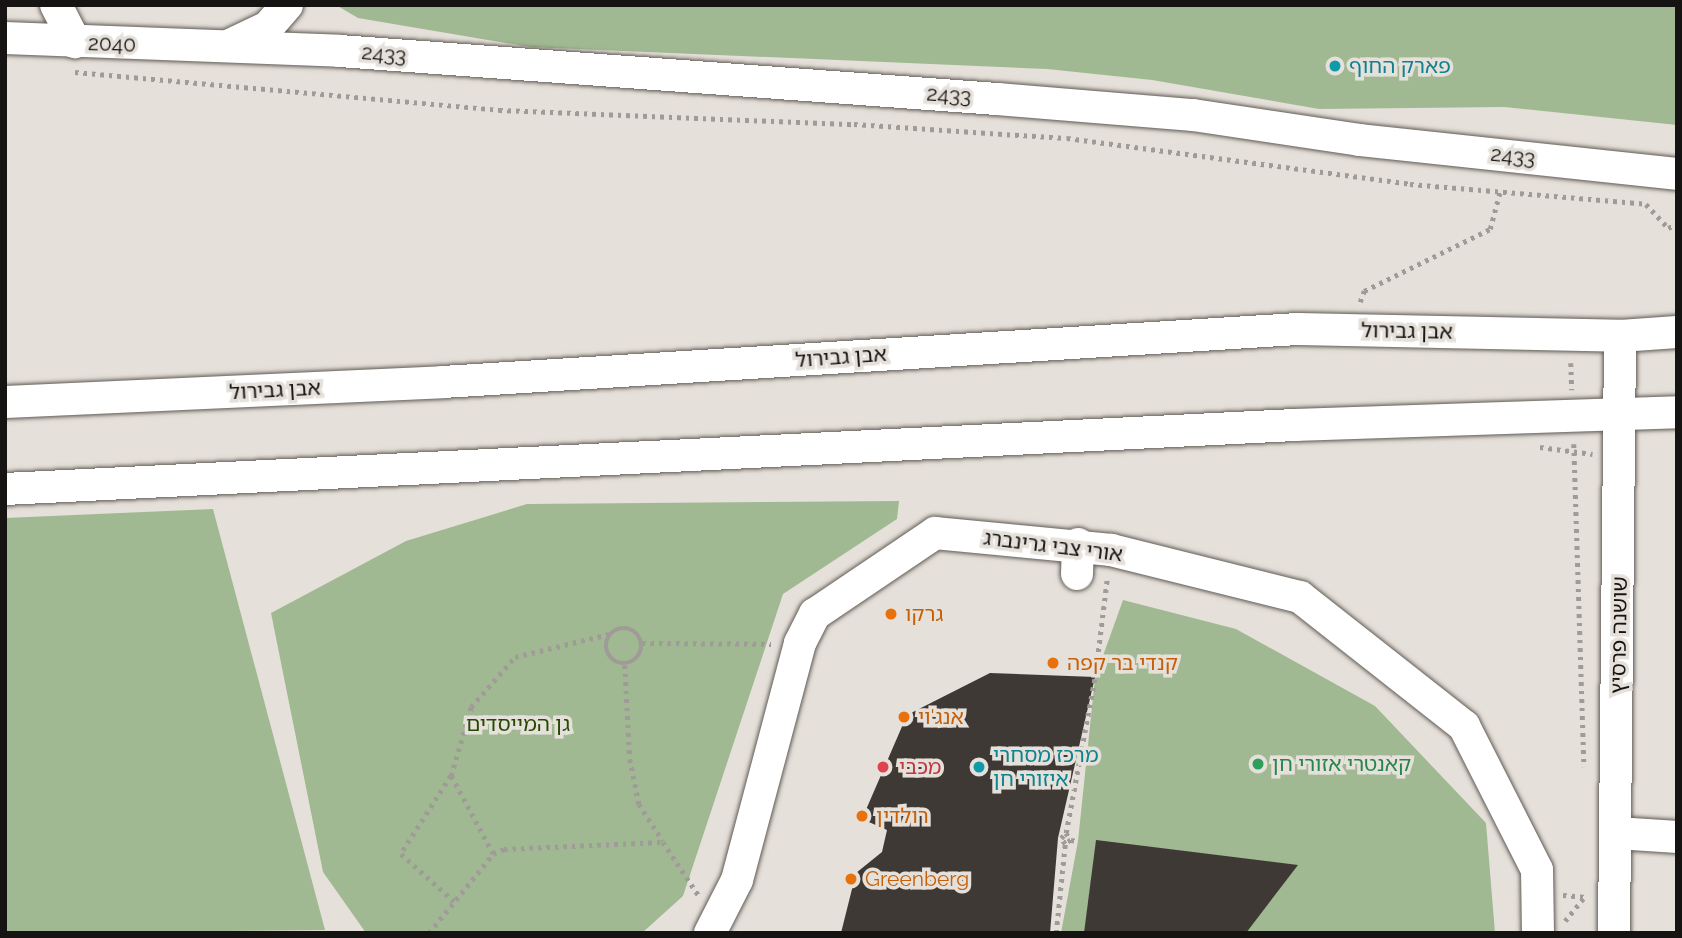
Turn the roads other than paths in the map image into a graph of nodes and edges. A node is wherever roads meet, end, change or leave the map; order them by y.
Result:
1 (56, 5) edge
2 (287, 5) edge
3 (5, 38) edge
4 (75, 42) junction
5 (219, 48) junction
6 (1677, 174) edge
7 (1677, 332) edge
8 (1620, 336) junction
9 (5, 402) edge
10 (1677, 412) edge
11 (1622, 414) junction
12 (5, 489) edge
13 (1479, 718) dead end
14 (1480, 754) junction
15 (1617, 833) junction
16 (1677, 837) edge
17 (713, 927) edge
18 (1538, 933) edge
19 (1614, 933) edge

1 - 4 street
2 - 5 street
3 - 4 street, 2040
4 - 5 street, 2040
5 - 6 street, 2433
7 - 8 street, אבן גבירול
8 - 9 street, אבן גבירול
8 - 11 street, שושנה פרסיץ
10 - 11 street
11 - 12 street
11 - 15 street, שושנה פרסיץ
13 - 14 street
14 - 17 street, אורי צבי גרינברג
14 - 18 street, אורי צבי גרינברג
15 - 16 street
15 - 19 street, שושנה פרסיץ

